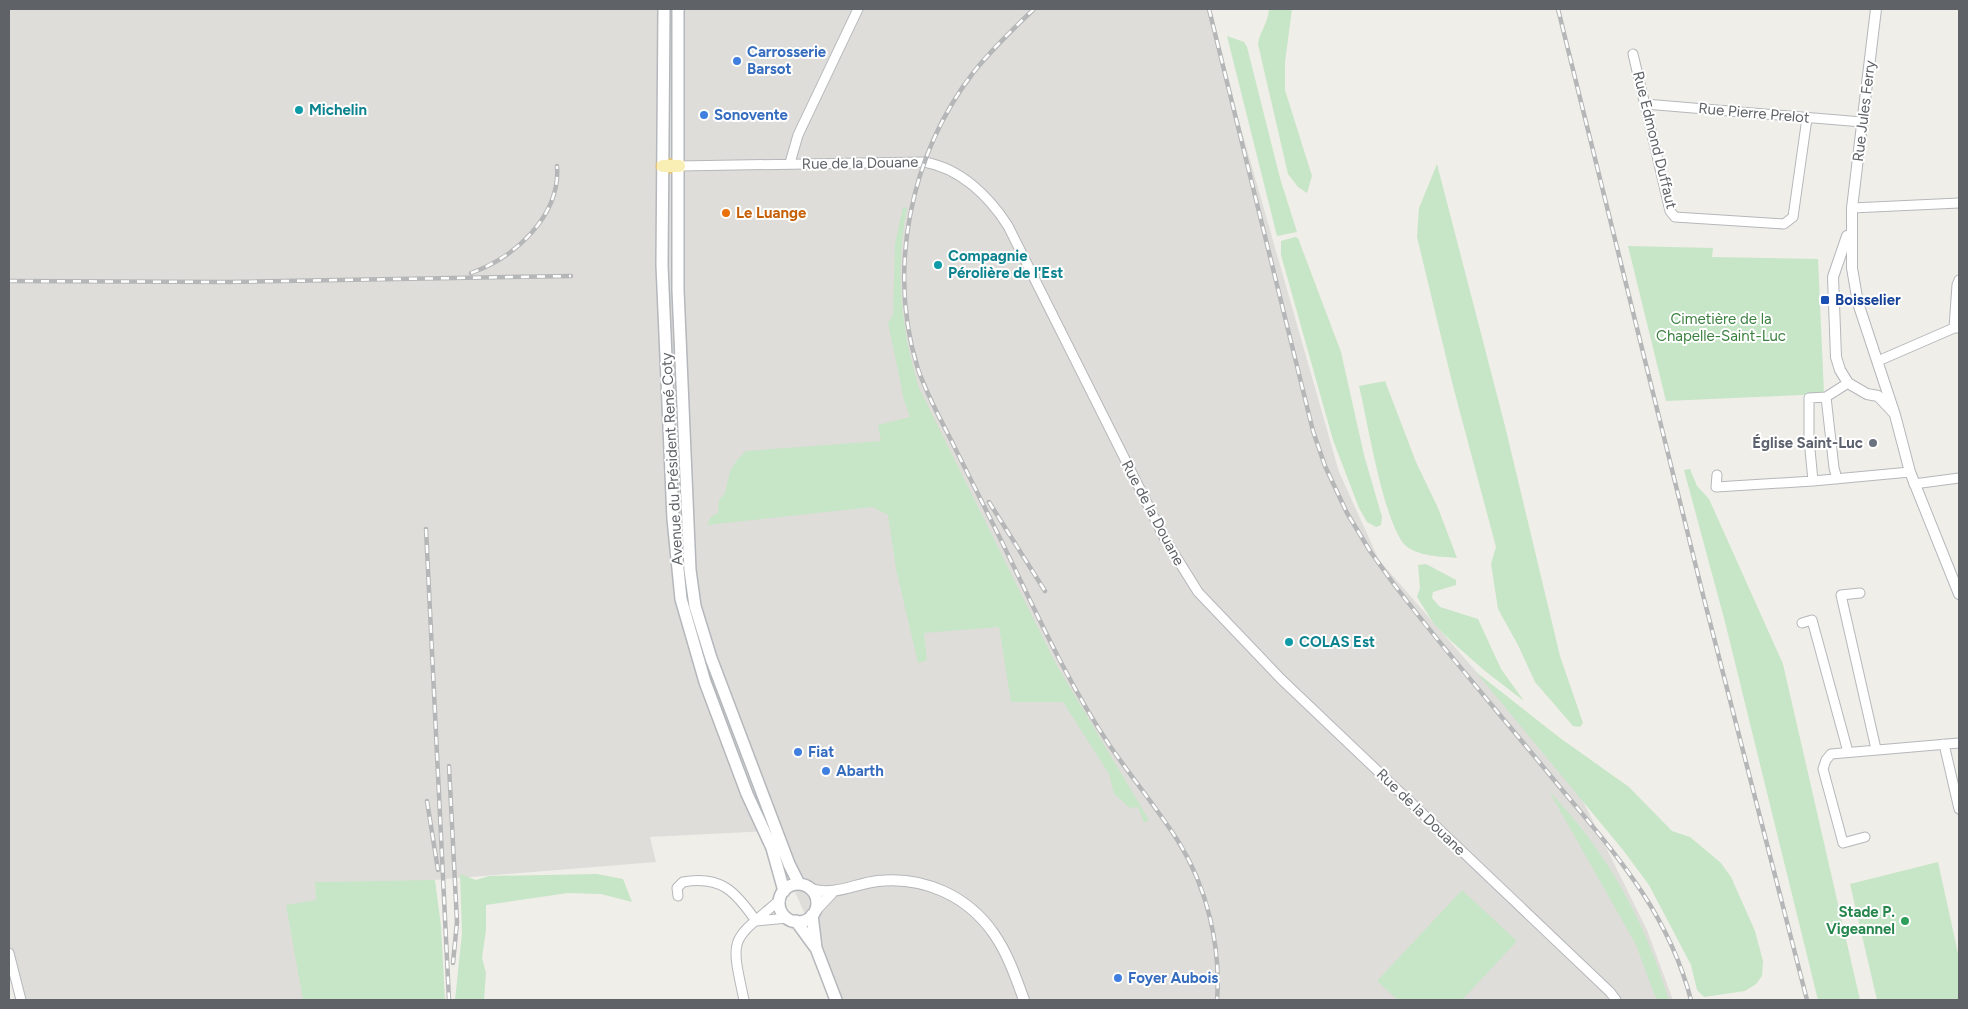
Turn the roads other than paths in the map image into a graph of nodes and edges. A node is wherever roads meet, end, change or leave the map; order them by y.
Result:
1 (664, 9) edge
2 (678, 9) edge
3 (858, 9) edge
4 (1876, 9) edge
5 (1633, 54) dead end
6 (1645, 104) junction
7 (1807, 118) junction
8 (1862, 122) junction
9 (790, 163) junction
10 (663, 166) junction
11 (678, 166) junction
12 (1959, 203) edge
13 (1852, 210) junction
14 (1836, 267) junction
15 (1852, 268) junction
16 (1959, 280) edge
17 (1957, 328) edge
18 (1878, 361) junction
19 (1848, 383) junction
20 (1886, 385) junction
21 (1878, 396) junction
22 (1826, 397) junction
23 (1895, 415) junction
24 (1910, 472) junction
25 (1717, 475) dead end
26 (1959, 478) edge
27 (1837, 479) junction
28 (1814, 481) junction
29 (1914, 484) junction
30 (1860, 593) dead end
31 (1959, 594) edge
32 (1802, 623) dead end
33 (1959, 742) edge
34 (1944, 744) junction
35 (1876, 749) junction
36 (1848, 752) junction
37 (1959, 809) edge
38 (1865, 837) dead end
39 (799, 884) junction
40 (811, 888) junction
41 (832, 892) junction
42 (782, 895) junction
43 (678, 896) dead end
44 (814, 913) junction
45 (792, 920) junction
46 (756, 922) junction
47 (816, 948) junction
48 (9, 954) edge
49 (21, 1000) edge
50 (744, 1000) edge
51 (836, 1000) edge
52 (1024, 1000) edge
53 (1616, 1000) edge

1 - 10 main road, Avenue du Président René Coty
2 - 11 main road, Avenue du Président René Coty
3 - 9 street
4 - 8 street, Rue Jules Ferry
5 - 6 street, Rue Edmond Duffaut
6 - 7 street, Rue Pierre Prelot
6 - 7 street, Rue Edmond Duffaut
7 - 8 street, Rue Pierre Prelot
8 - 13 street, Rue Jules Ferry
9 - 11 street, Rue de la Douane
9 - 53 street, Rue de la Douane
10 - 11 main road
10 - 42 main road, Avenue du Président René Coty
11 - 39 main road, Avenue du Président René Coty
12 - 13 street
13 - 14 street, Rue Jules Ferry
13 - 15 street, Rue Jules Ferry
14 - 15 street
14 - 19 street, Rue Jules Ferry
15 - 18 street, Rue Jules Ferry
16 - 17 street
17 - 18 street
18 - 20 street, Rue Jules Ferry
19 - 21 street, Rue Jules Ferry
19 - 22 street
20 - 21 street
20 - 23 street, Rue Jules Ferry
21 - 23 street, Rue Jules Ferry
22 - 27 street
22 - 28 street
23 - 24 street, Rue Jules Ferry
24 - 27 street
24 - 29 street, Rue Jules Ferry
25 - 28 street
26 - 29 street
27 - 28 street
29 - 31 street, Rue Jules Ferry
30 - 35 street
32 - 36 street
33 - 34 street
34 - 35 street
34 - 37 street
35 - 36 street
36 - 38 street
39 - 40 main road
39 - 42 main road
40 - 41 street
40 - 44 main road
41 - 44 street
41 - 52 street
42 - 45 main road
42 - 46 street
43 - 46 street
44 - 45 main road
44 - 47 main road
45 - 46 street
45 - 47 main road
46 - 50 street
47 - 51 main road
48 - 49 street

